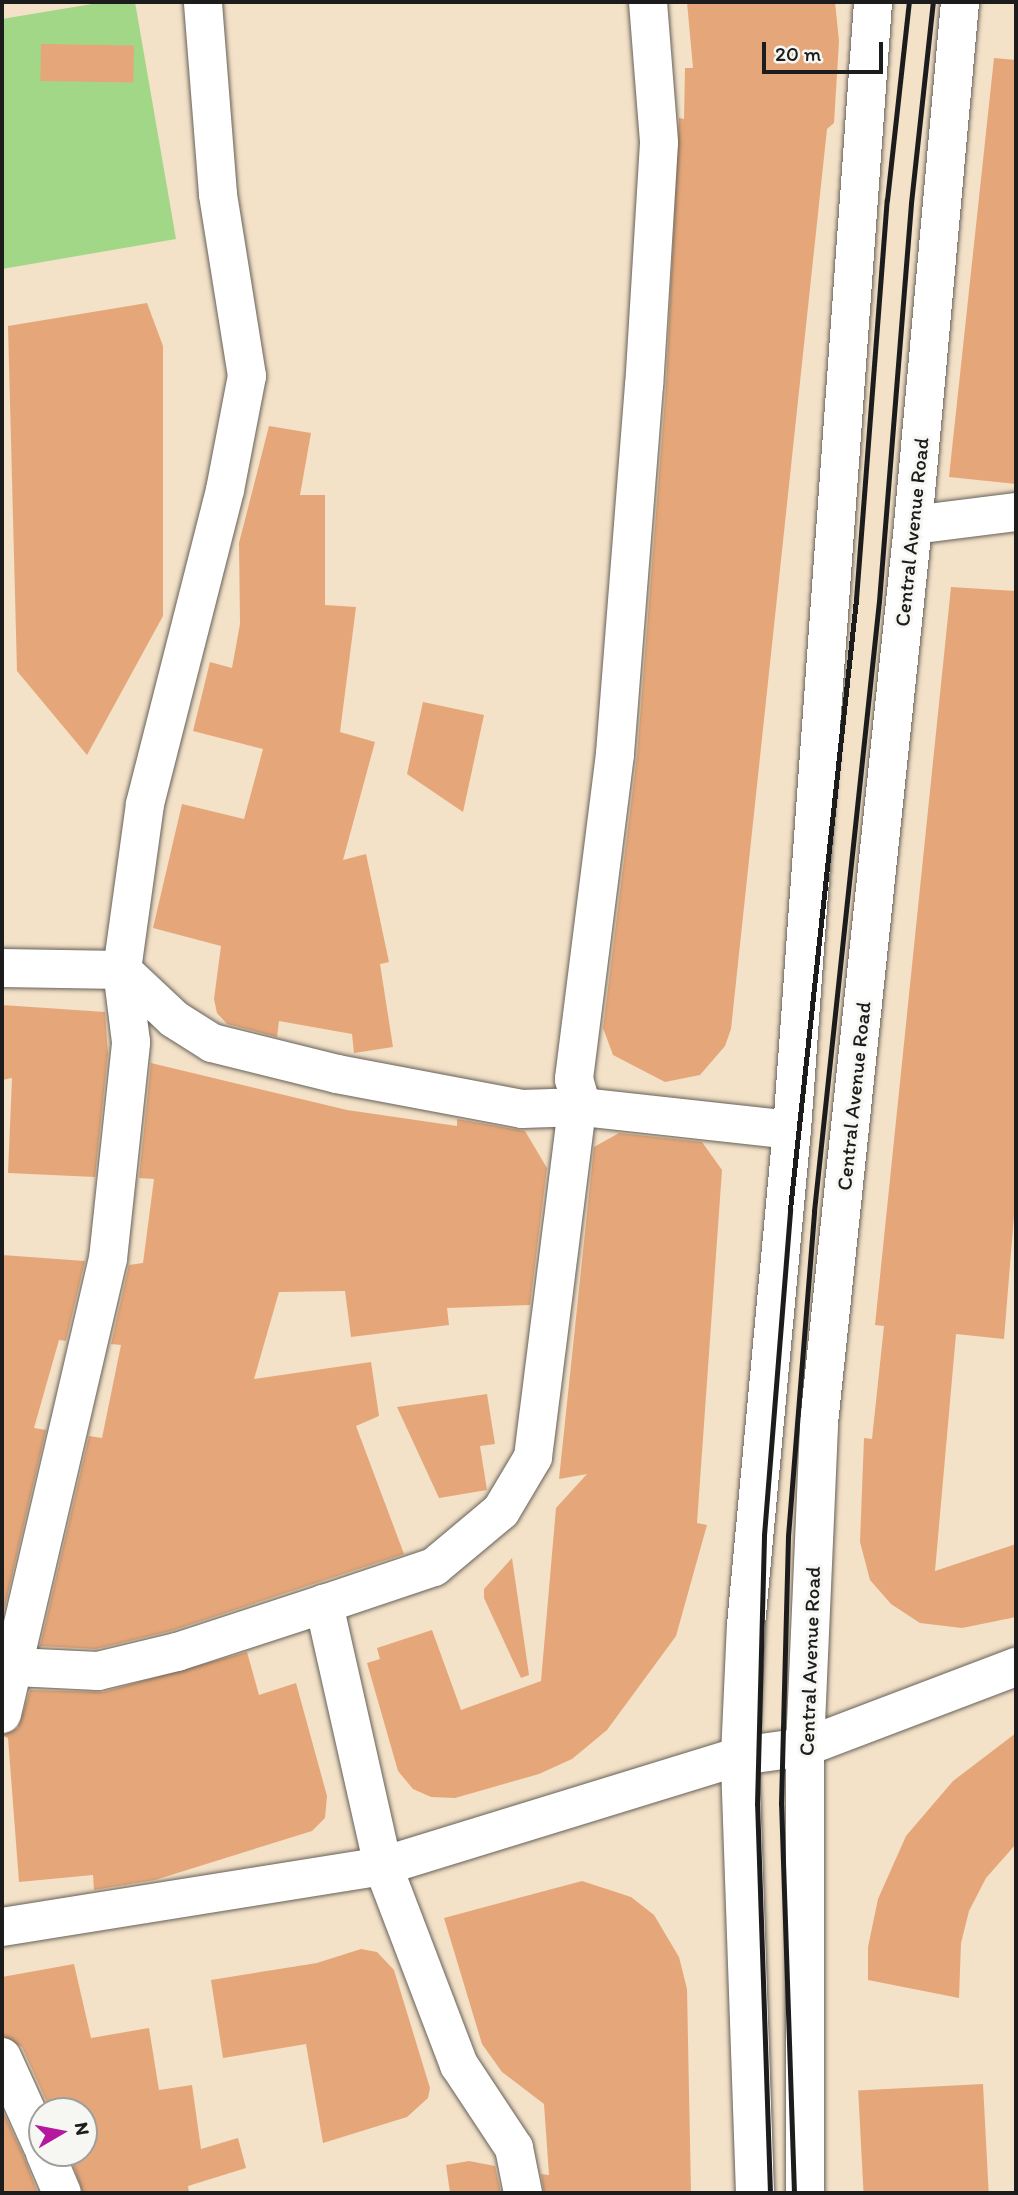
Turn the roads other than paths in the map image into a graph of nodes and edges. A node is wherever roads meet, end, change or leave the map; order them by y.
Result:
1 (203, 2) edge
2 (648, 2) edge
3 (873, 2) edge
4 (960, 2) edge
5 (1016, 512) edge
6 (913, 525) junction
7 (2, 968) edge
8 (122, 970) junction
9 (579, 1107) junction
10 (792, 1130) junction
11 (324, 1604) junction
12 (15, 1667) junction
13 (1016, 1667) edge
14 (2, 1714) edge
15 (805, 1747) junction
16 (740, 1756) junction
17 (383, 1866) junction
18 (2, 1927) edge
19 (2, 2057) edge
20 (28, 2114) edge
21 (51, 2167) edge
22 (62, 2193) edge
23 (523, 2193) edge
24 (755, 2193) edge
25 (806, 2193) edge

1 - 8 street
2 - 9 street
3 - 10 street
4 - 6 street, Central Avenue Road
5 - 6 street
6 - 15 street, Central Avenue Road
7 - 8 street
8 - 9 street
8 - 12 street
9 - 10 street
9 - 11 street
10 - 16 street
11 - 12 street
11 - 17 street
12 - 14 street
13 - 15 street
15 - 16 street
15 - 25 street, Central Avenue Road
16 - 17 street
16 - 24 street
17 - 18 street
17 - 23 street
19 - 20 street
21 - 22 street

